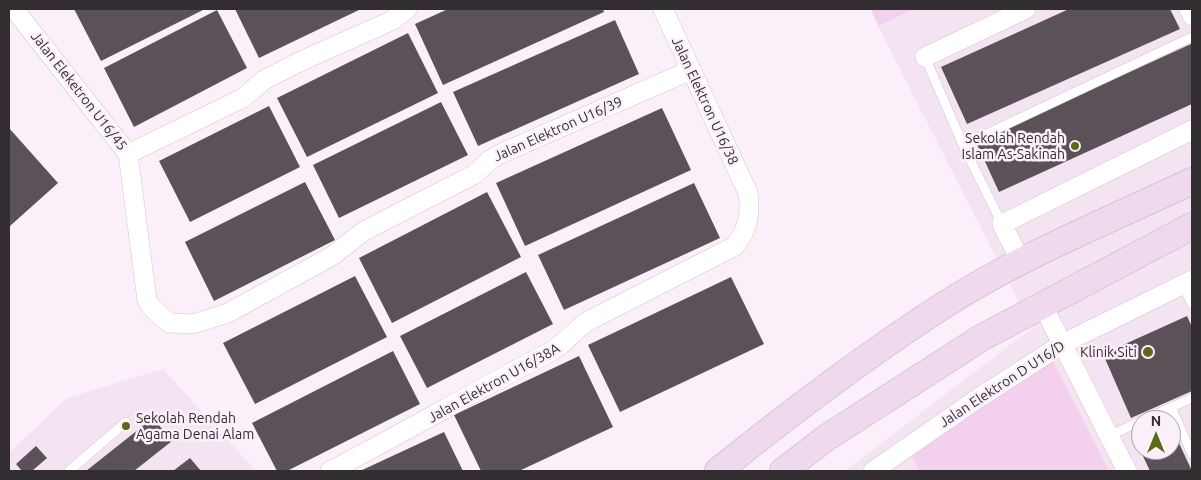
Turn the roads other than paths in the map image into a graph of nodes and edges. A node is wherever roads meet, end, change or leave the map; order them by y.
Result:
1 (14, 9) edge
2 (407, 9) edge
3 (663, 9) edge
4 (1026, 9) edge
5 (1189, 9) edge
6 (1192, 16) edge
7 (1192, 37) edge
8 (925, 57) joint
9 (691, 70) junction
10 (1192, 130) edge
11 (963, 145) junction
12 (128, 154) junction
13 (1192, 181) edge
14 (748, 193) joint
15 (1002, 224) junction
16 (1192, 226) edge
17 (1021, 262) junction
18 (1187, 282) edge
19 (1192, 304) edge
20 (1044, 306) junction
21 (193, 324) joint
22 (1064, 343) junction
23 (1192, 398) edge
24 (1171, 407) junction
25 (1165, 410) edge
26 (126, 422) dead end
27 (1131, 426) edge
28 (1109, 436) junction
29 (1192, 454) edge
30 (896, 464) edge
31 (69, 471) edge
32 (330, 471) edge
33 (718, 471) edge
34 (783, 471) edge
35 (873, 471) edge
36 (1126, 471) edge

1 - 12 street, Jalan Eleketron U16/45
2 - 12 street
3 - 9 street, Jalan Elektron U16/38
4 - 8 street
5 - 6 street
7 - 11 lane
8 - 11 lane
9 - 14 street, Jalan Elektron U16/38
9 - 21 street, Jalan Elektron U16/39
10 - 15 street
11 - 15 lane
12 - 21 street, Jalan Eleketron U16/45
13 - 17 main road
14 - 32 street, Jalan Elektron U16/38A
15 - 17 street
16 - 20 main road
17 - 33 main road
18 - 19 lane
18 - 22 street, Jalan Elektron D U16/D
20 - 22 street
20 - 34 main road
22 - 28 street
22 - 30 street, Jalan Elektron D U16/D
23 - 24 lane
24 - 25 lane
24 - 29 lane
26 - 31 lane
27 - 28 lane
28 - 36 street
30 - 35 street, Jalan Elektron D U16/D

